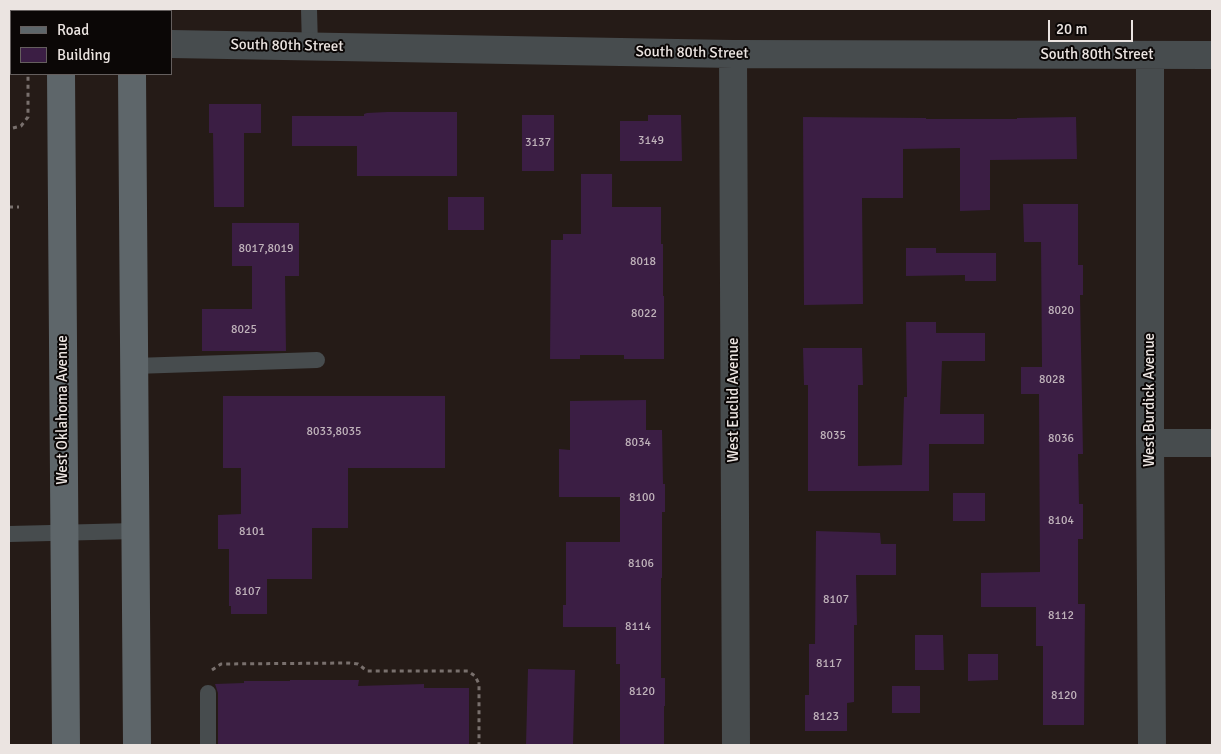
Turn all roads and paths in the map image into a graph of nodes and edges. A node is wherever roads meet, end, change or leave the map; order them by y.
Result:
1 (309, 9) edge
2 (172, 44) edge
3 (310, 46) junction
4 (733, 54) junction
5 (1150, 55) junction
6 (1212, 56) edge
7 (28, 75) edge
8 (61, 75) edge
9 (132, 75) edge
10 (13, 128) dead end
11 (9, 207) edge
12 (19, 208) dead end
13 (317, 360) dead end
14 (134, 366) junction
15 (1150, 443) junction
16 (1212, 443) edge
17 (135, 531) junction
18 (64, 532) junction
19 (9, 534) edge
20 (208, 692) joint
21 (66, 745) edge
22 (137, 745) edge
23 (208, 745) edge
24 (479, 745) edge
25 (736, 745) edge
26 (1152, 745) edge

1 - 3 lane
2 - 3 street, South 80th Street
3 - 4 street, South 80th Street
4 - 5 street, South 80th Street
4 - 25 street, West Euclid Avenue
5 - 6 street, South 80th Street
5 - 15 street, West Burdick Avenue
7 - 10 path
8 - 18 main road, West Oklahoma Avenue
9 - 14 main road
11 - 12 path
13 - 14 lane
14 - 17 main road
15 - 16 street
15 - 26 street, West Burdick Avenue
17 - 18 lane
17 - 22 main road
18 - 19 lane
18 - 21 main road, West Oklahoma Avenue
20 - 23 lane
20 - 24 path

